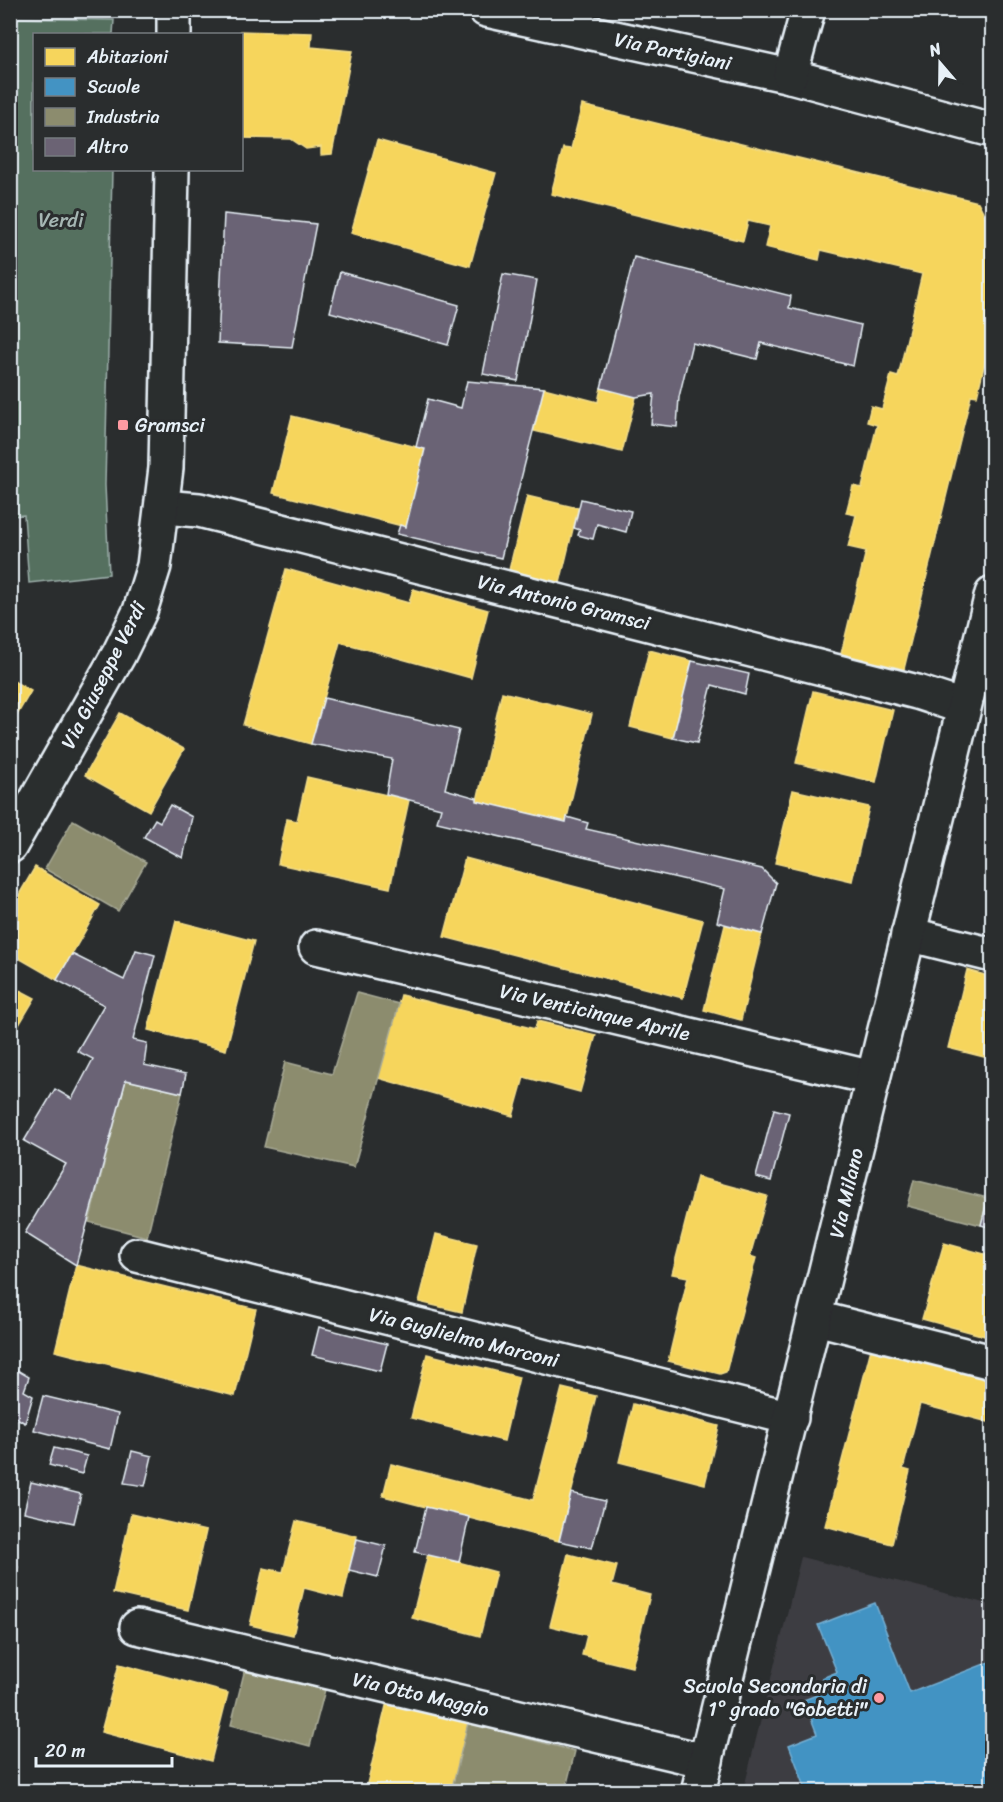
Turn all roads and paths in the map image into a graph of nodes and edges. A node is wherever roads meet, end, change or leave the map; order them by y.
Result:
1 (174, 10) edge
2 (486, 10) edge
3 (808, 10) edge
4 (174, 33) edge
5 (790, 76) junction
6 (993, 130) edge
7 (172, 171) edge
8 (164, 507) junction
9 (993, 594) edge
10 (963, 707) junction
11 (21, 803) edge
12 (10, 846) edge
13 (908, 934) junction
14 (316, 947) dead end
15 (993, 955) edge
16 (873, 1078) junction
17 (137, 1255) dead end
18 (816, 1318) junction
19 (993, 1362) edge
20 (791, 1418) junction
21 (137, 1627) dead end
22 (702, 1776) edge

1 - 4 street
2 - 5 street, Via Partigiani
3 - 5 street
5 - 6 street, Via Partigiani
7 - 8 street, Via Giuseppe Verdi
8 - 10 street, Via Antonio Gramsci
8 - 11 street, Via Giuseppe Verdi
9 - 10 street, Via Milano
10 - 13 street, Via Milano
11 - 12 street, Via Giuseppe Verdi
13 - 15 street
13 - 16 street, Via Milano
14 - 16 street, Via Venticinque Aprile
16 - 18 street, Via Milano
17 - 20 street, Via Guglielmo Marconi
18 - 19 street
18 - 20 street, Via Milano
20 - 22 street, Via Milano
21 - 22 street, Via Otto Maggio

